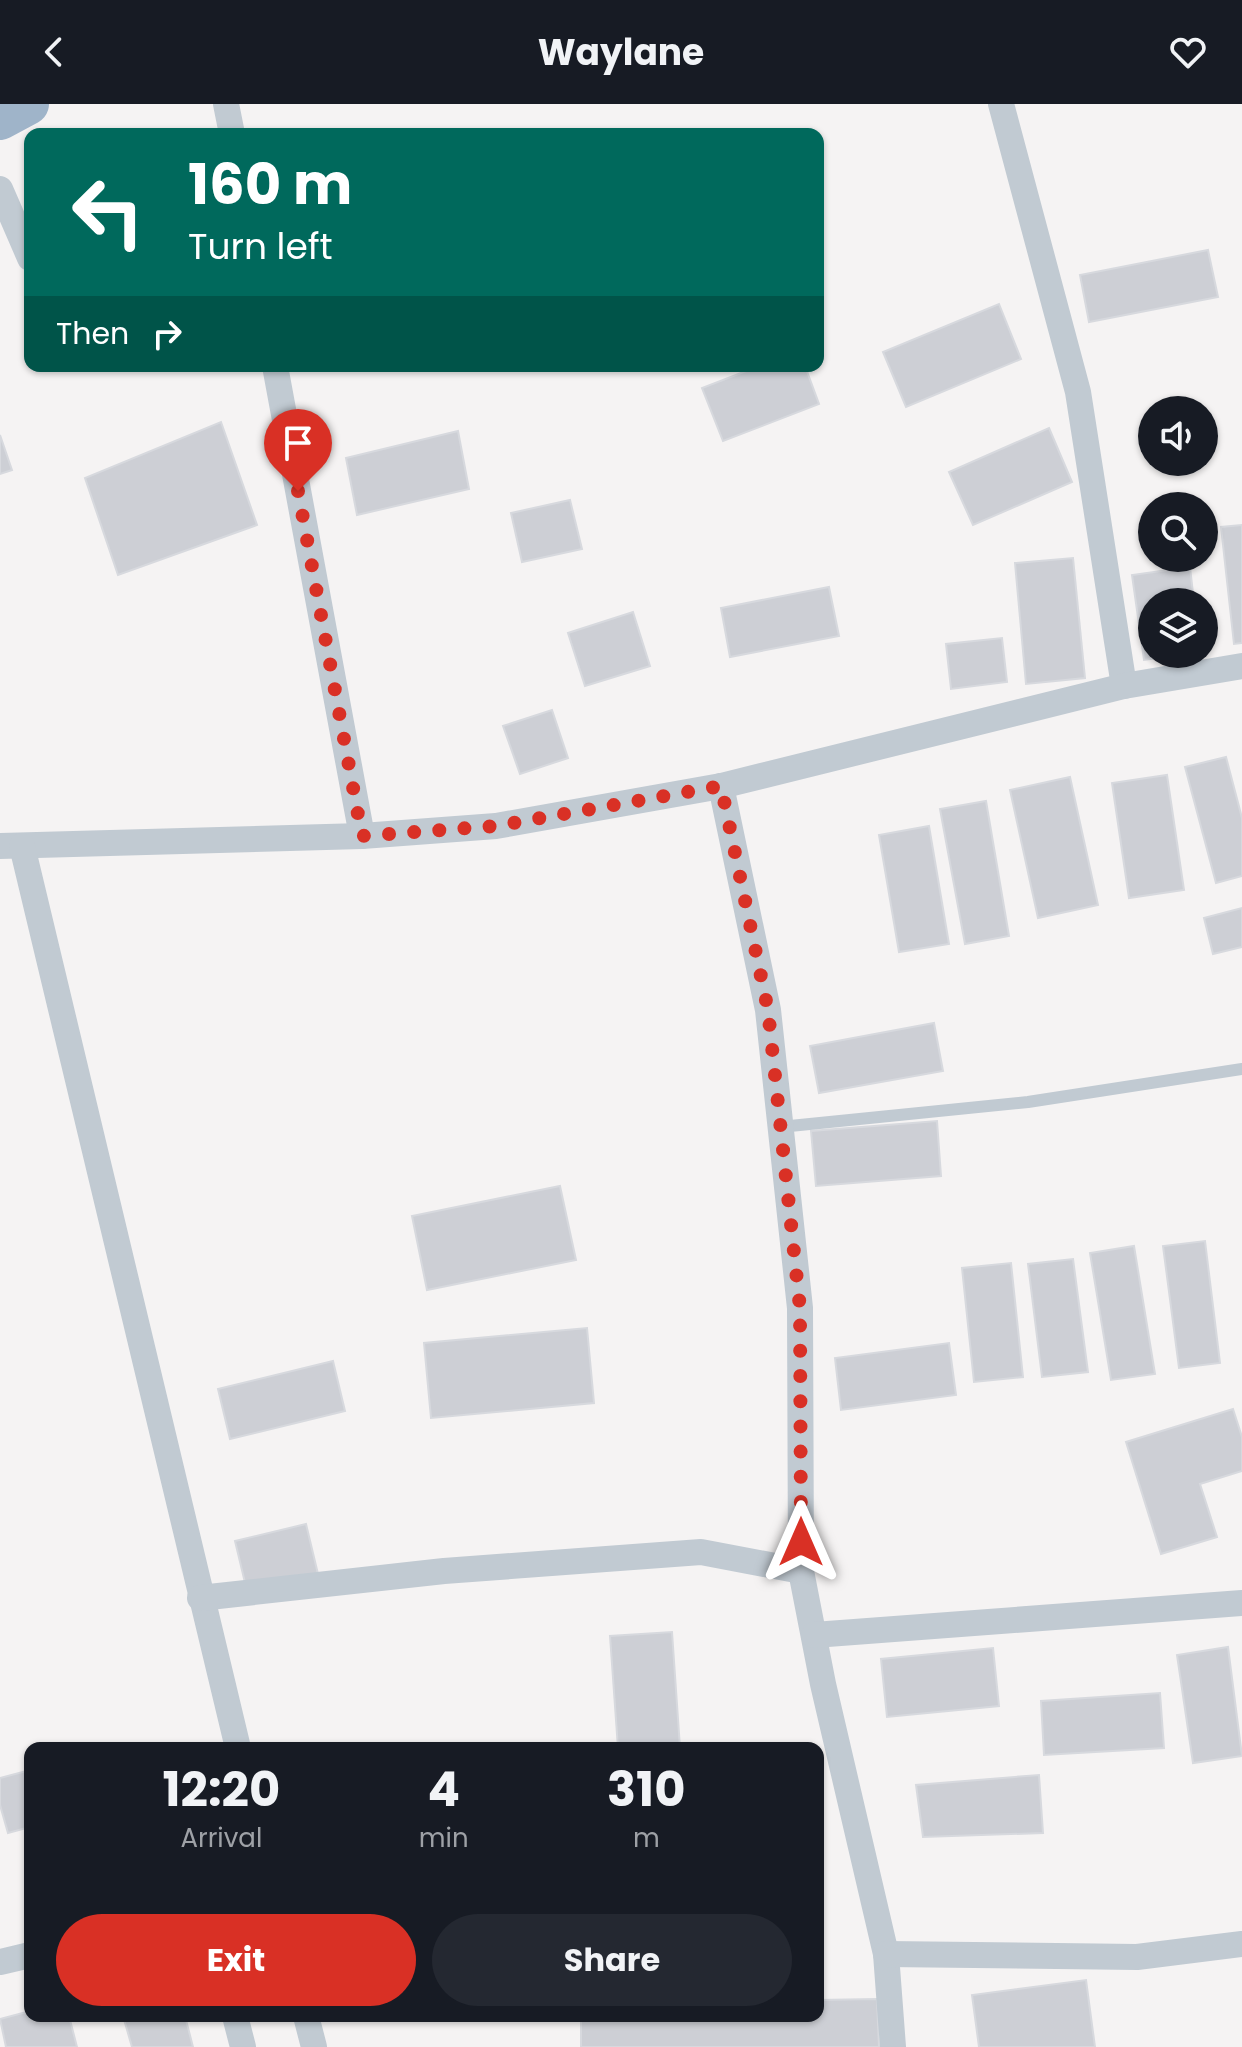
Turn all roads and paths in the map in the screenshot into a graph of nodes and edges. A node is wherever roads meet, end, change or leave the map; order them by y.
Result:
1 (28, 104) edge
2 (226, 104) edge
3 (1001, 104) edge
4 (0, 119) edge
5 (231, 128) edge
6 (0, 189) edge
7 (24, 244) edge
8 (276, 372) edge
9 (1242, 666) edge
10 (1124, 686) junction
11 (721, 786) junction
12 (362, 836) junction
13 (11, 846) edge
14 (1242, 1069) edge
15 (780, 1127) junction
16 (801, 1571) junction
17 (200, 1598) junction
18 (1242, 1603) edge
19 (814, 1635) junction
20 (236, 1742) edge
21 (1242, 1944) edge
22 (886, 1954) junction
23 (24, 1956) edge
24 (0, 1962) edge
25 (237, 2022) edge
26 (308, 2022) edge
27 (243, 2047) edge
28 (314, 2047) edge
29 (893, 2047) edge

1 - 4 highway
2 - 5 street
3 - 10 street
6 - 7 street
8 - 12 street
9 - 10 street
10 - 11 street
11 - 12 street
11 - 15 street
12 - 13 street
13 - 17 street
14 - 15 lane
15 - 16 street
16 - 17 street
16 - 19 street
17 - 20 street
18 - 19 street
19 - 22 street
21 - 22 street
22 - 29 street
23 - 24 street
25 - 27 street
26 - 28 street

